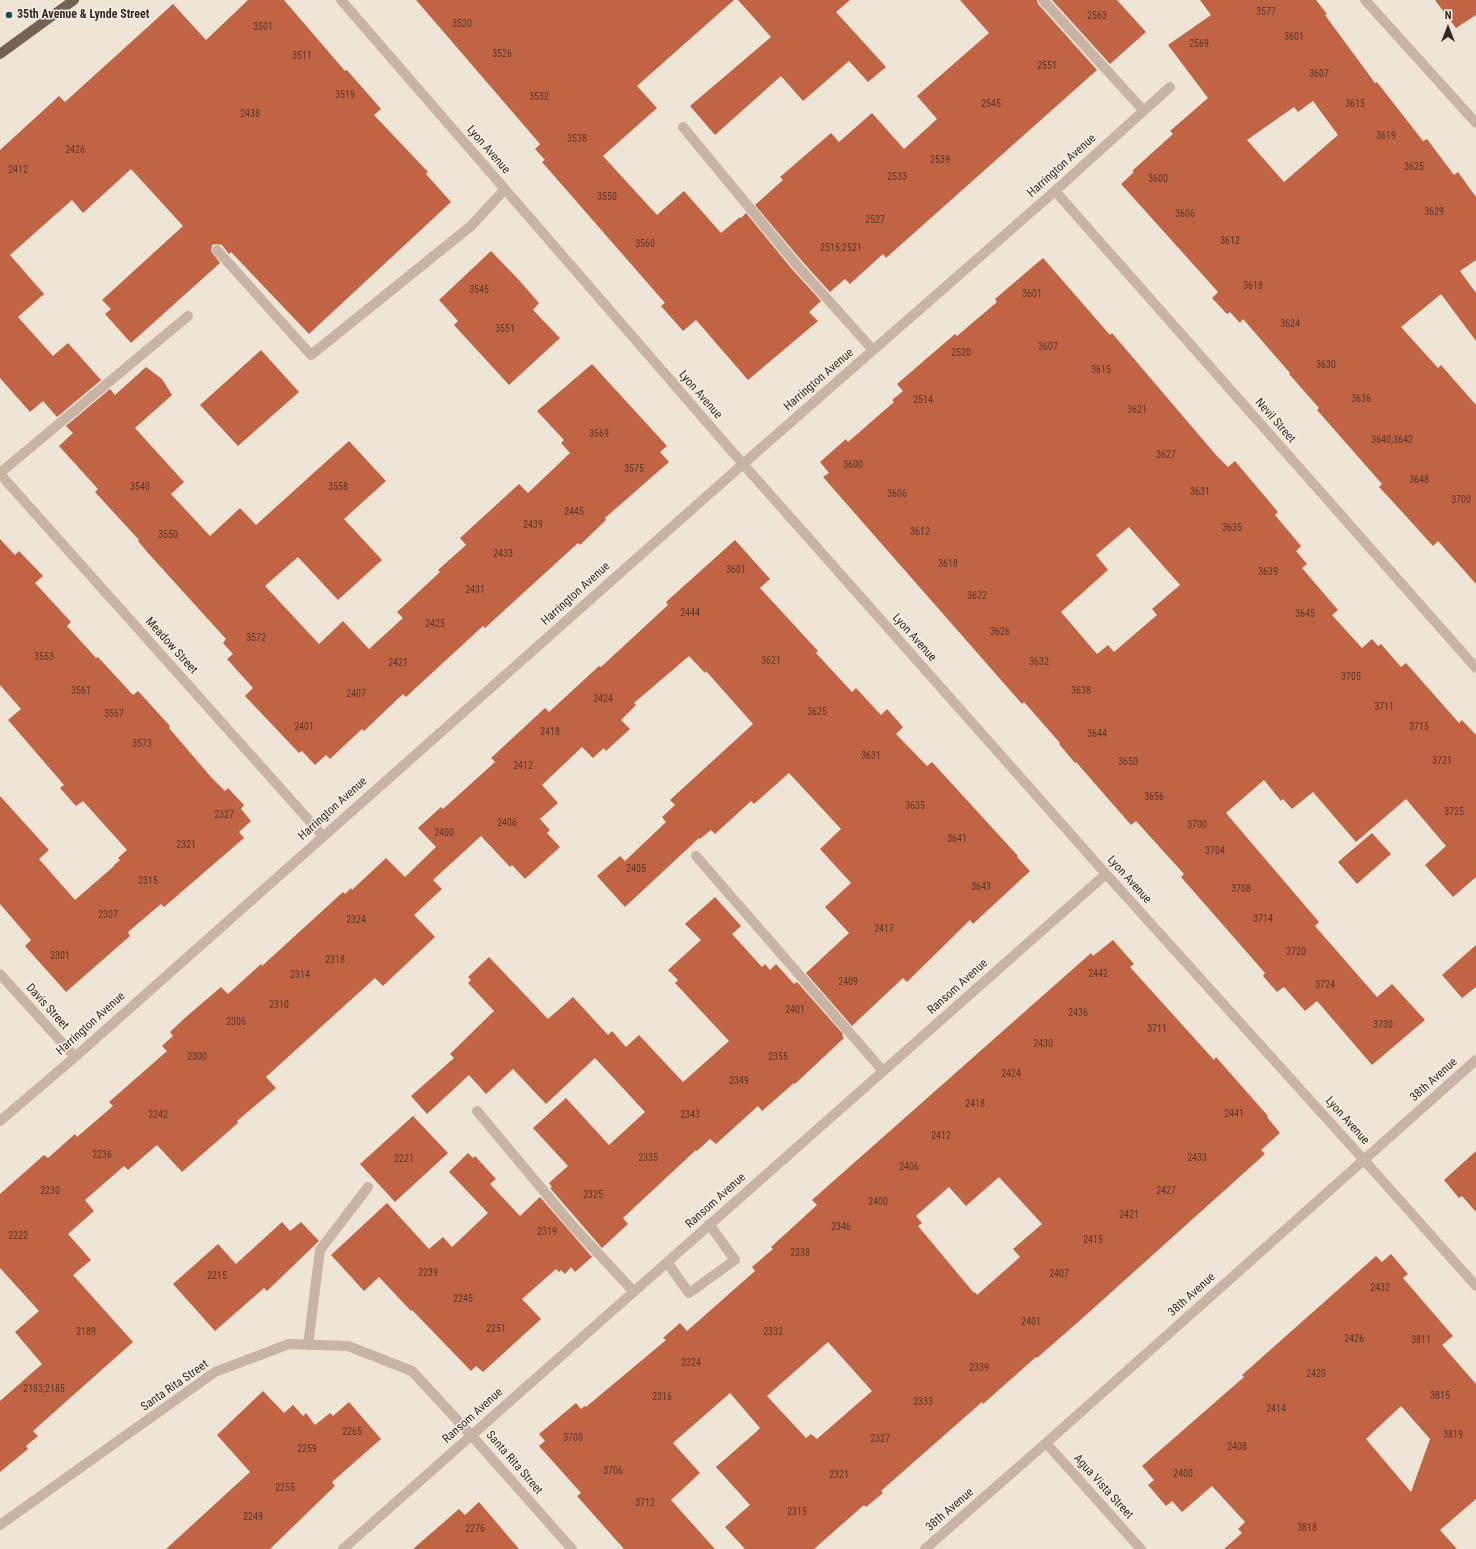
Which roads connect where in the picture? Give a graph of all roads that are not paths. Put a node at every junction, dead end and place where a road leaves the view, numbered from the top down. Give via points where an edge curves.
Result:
1 (74, 0) edge
2 (342, 0) edge
3 (1043, 0) edge
4 (1365, 0) edge
5 (0, 54) edge
6 (1170, 87) dead end
7 (1143, 110) junction
8 (1476, 123) edge
9 (683, 127) dead end
10 (504, 189) junction
11 (1055, 191) junction
12 (217, 250) dead end
13 (188, 316) dead end
14 (873, 350) junction
15 (743, 464) junction
16 (0, 473) edge
17 (1476, 668) edge
18 (323, 836) junction
19 (696, 856) dead end
20 (1106, 874) junction
21 (0, 974) edge
22 (74, 1057) junction
23 (1476, 1060) edge
24 (883, 1070) junction
25 (477, 1111) dead end
26 (0, 1121) edge
27 (1364, 1160) junction
28 (368, 1187) dead end
29 (709, 1224) junction
30 (667, 1262) junction
31 (1476, 1286) edge
32 (634, 1292) junction
33 (308, 1345) junction
34 (472, 1435) junction
35 (1046, 1443) junction
36 (0, 1525) edge
37 (343, 1549) edge
38 (572, 1549) edge
39 (925, 1549) edge
40 (1140, 1549) edge

1 - 5 main road
2 - 10 street, Lyon Avenue
3 - 7 street
4 - 8 street
6 - 7 street, Harrington Avenue
7 - 11 street, Harrington Avenue
9 - 14 street via 796,264
10 - 12 street via 472,226 311,355
10 - 15 street, Lyon Avenue
11 - 14 street, Harrington Avenue
11 - 17 street, Nevil Street
13 - 16 street
14 - 15 street, Harrington Avenue
15 - 18 street, Harrington Avenue
15 - 20 street, Lyon Avenue
16 - 18 street, Meadow Street
18 - 22 street, Harrington Avenue
19 - 24 street
20 - 24 street, Ransom Avenue
20 - 27 street, Lyon Avenue
21 - 22 street, Davis Street
22 - 26 street, Harrington Avenue
23 - 27 street, 38th Avenue
24 - 29 street, Ransom Avenue
25 - 32 street via 572,1225
27 - 31 street, Lyon Avenue
27 - 35 street, 38th Avenue
28 - 33 street via 320,1250
29 - 30 street, Ransom Avenue
29 - 30 street via 735,1260 689,1293
30 - 32 street, Ransom Avenue
32 - 34 street, Ransom Avenue
33 - 34 street, Santa Rita Street via 348,1346 412,1371
33 - 36 street, Santa Rita Street via 289,1344 215,1372
34 - 37 street, Ransom Avenue
34 - 38 street, Santa Rita Street
35 - 39 street, 38th Avenue
35 - 40 street, Agua Vista Street

